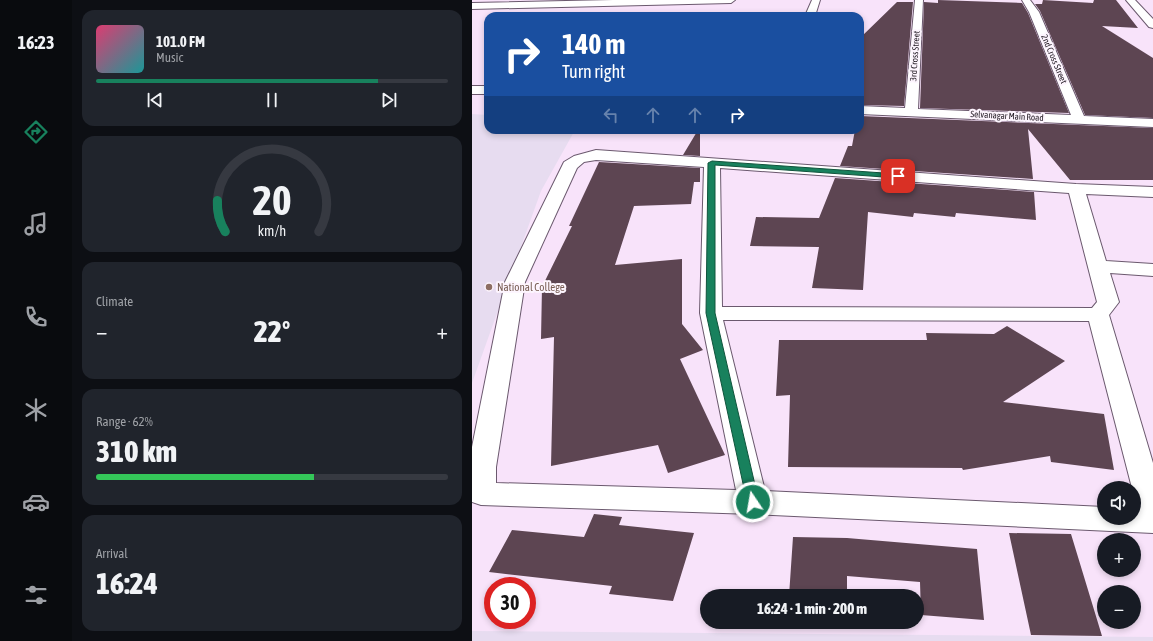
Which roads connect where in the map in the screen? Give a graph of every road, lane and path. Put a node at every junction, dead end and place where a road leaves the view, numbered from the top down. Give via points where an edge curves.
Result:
1 (705, 0) edge
2 (731, 0) edge
3 (816, 0) edge
4 (918, 0) edge
5 (1026, 0) edge
6 (1130, 0) edge
7 (472, 6) edge
8 (812, 12) edge
9 (1153, 25) edge
10 (472, 90) edge
11 (484, 90) edge
12 (864, 110) edge
13 (911, 112) junction
14 (1079, 119) junction
15 (1153, 123) edge
16 (712, 163) junction
17 (1076, 189) junction
18 (1153, 192) edge
19 (1098, 266) junction
20 (1153, 270) edge
21 (711, 313) junction
22 (1098, 315) junction
23 (753, 502) junction
24 (1153, 513) edge
25 (1153, 521) edge

1 - 2 street
1 - 7 street via 595,7
3 - 8 street
4 - 13 street, 3rd Cross Street
5 - 14 street, 2nd Cross Street via 1034,12
6 - 9 street
10 - 11 street
12 - 13 street, Selvanagar Main Road
13 - 14 street, Selvanagar Main Road
14 - 15 street, Selvanagar Main Road
16 - 17 street
16 - 21 street
16 - 23 street via 596,155 579,159 570,165 515,282 482,467 481,494
17 - 18 street
17 - 19 street
19 - 20 street
19 - 22 street via 1108,302
21 - 22 street
21 - 23 street
22 - 24 street
23 - 25 street

